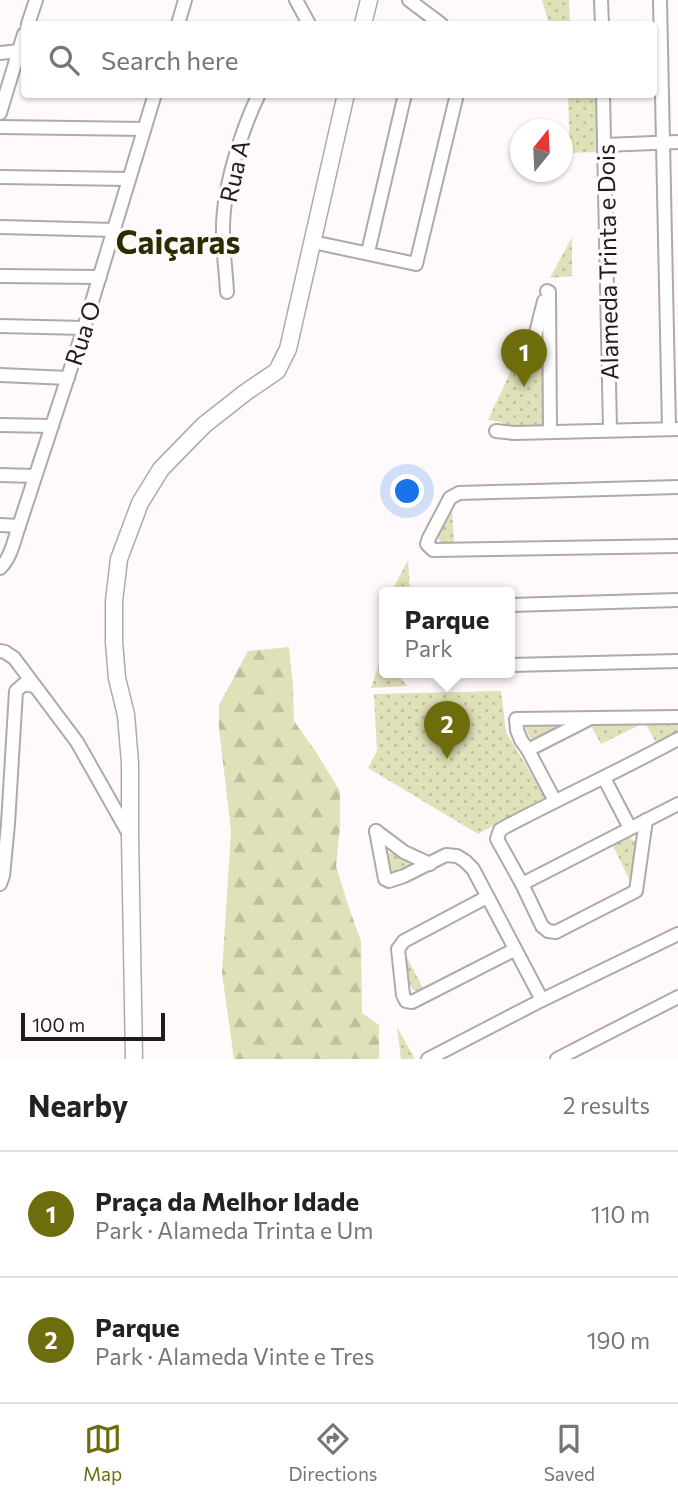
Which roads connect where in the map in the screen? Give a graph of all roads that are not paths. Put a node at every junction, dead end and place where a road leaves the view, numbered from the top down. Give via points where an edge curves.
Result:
1 (36, 0) edge
2 (185, 0) edge
3 (296, 0) edge
4 (369, 0) edge
5 (409, 0) edge
6 (601, 0) edge
7 (660, 0) edge
8 (423, 18) edge
9 (28, 21) edge
10 (179, 21) edge
11 (307, 21) edge
12 (364, 21) edge
13 (602, 21) edge
14 (21, 44) edge
15 (19, 51) junction
16 (0, 53) edge
17 (6, 80) edge
18 (154, 98) edge
19 (257, 98) edge
20 (344, 98) edge
21 (404, 98) edge
22 (456, 98) edge
23 (603, 98) edge
24 (0, 113) edge
25 (0, 127) edge
26 (144, 129) junction
27 (678, 142) edge
28 (663, 143) junction
29 (605, 145) junction
30 (0, 177) edge
31 (130, 179) junction
32 (0, 228) edge
33 (114, 230) junction
34 (313, 242) junction
35 (368, 252) junction
36 (0, 276) edge
37 (100, 277) junction
38 (227, 292) dead end
39 (0, 326) edge
40 (84, 328) junction
41 (549, 358) dead end
42 (0, 374) edge
43 (68, 378) junction
44 (0, 425) edge
45 (52, 426) junction
46 (673, 429) edge
47 (610, 430) junction
48 (496, 432) dead end
49 (550, 432) junction
50 (0, 475) edge
51 (35, 476) junction
52 (678, 487) edge
53 (0, 525) edge
54 (19, 526) junction
55 (678, 546) edge
56 (0, 568) edge
57 (678, 600) edge
58 (515, 606) edge
59 (0, 652) edge
60 (678, 661) edge
61 (515, 665) edge
62 (34, 686) junction
63 (678, 717) edge
64 (590, 719) junction
65 (678, 739) edge
66 (528, 750) junction
67 (604, 778) junction
68 (555, 801) junction
69 (678, 804) edge
70 (646, 820) junction
71 (4, 825) edge
72 (630, 828) junction
73 (130, 835) junction
74 (404, 852) junction
75 (430, 863) junction
76 (404, 876) junction
77 (0, 884) edge
78 (522, 884) junction
79 (487, 897) junction
80 (678, 934) edge
81 (514, 950) junction
82 (678, 997) edge
83 (542, 1000) junction
84 (134, 1059) edge
85 (428, 1059) edge
86 (557, 1059) edge

1 - 9 street
2 - 10 street
3 - 11 street
4 - 12 street
5 - 8 street
6 - 13 street
7 - 28 street
14 - 15 street
15 - 16 street
15 - 17 street
17 - 24 street
18 - 26 street, Rua O
19 - 38 street, Rua A via 227,193 222,229
20 - 34 street
21 - 35 street
22 - 35 street via 416,264
23 - 29 street, Alameda Trinta e Dois
25 - 26 street
26 - 31 street, Rua O
27 - 28 street
28 - 29 street
28 - 46 street
29 - 47 street, Alameda Trinta e Dois
30 - 31 street
31 - 33 street, Rua O
32 - 33 street
33 - 37 street, Rua O
34 - 35 street
34 - 73 street via 288,349 277,371 204,425 161,469 140,503 119,559 114,642 130,763
36 - 37 street
37 - 40 street, Rua O
39 - 40 street
40 - 43 street, Rua O
41 - 49 street
42 - 43 street
43 - 45 street, Rua O
44 - 45 street
45 - 51 street, Rua O
46 - 47 street
47 - 49 street
48 - 49 street
50 - 51 street
51 - 54 street, Rua O
52 - 55 street via 459,493 450,498 427,544 433,550
53 - 54 street
54 - 56 street, Rua O
57 - 58 street
59 - 62 street via 14,659
60 - 61 street
62 - 71 street via 24,684 16,691
62 - 73 street via 77,741
63 - 64 street
64 - 66 street
64 - 66 street via 516,719
65 - 67 street
66 - 68 street
67 - 68 street
67 - 72 street
68 - 78 street via 500,830 497,838
69 - 70 street
70 - 72 street
70 - 78 street via 636,891 556,932 542,926
71 - 77 street
72 - 78 street
73 - 84 street
74 - 75 street
74 - 76 street via 413,862
74 - 76 street via 376,831 385,879
75 - 76 street
75 - 79 street via 446,855 457,856 472,869
79 - 81 street
79 - 81 street via 404,941 398,949 402,995 412,1002
80 - 83 street
81 - 83 street
82 - 86 street
83 - 85 street

